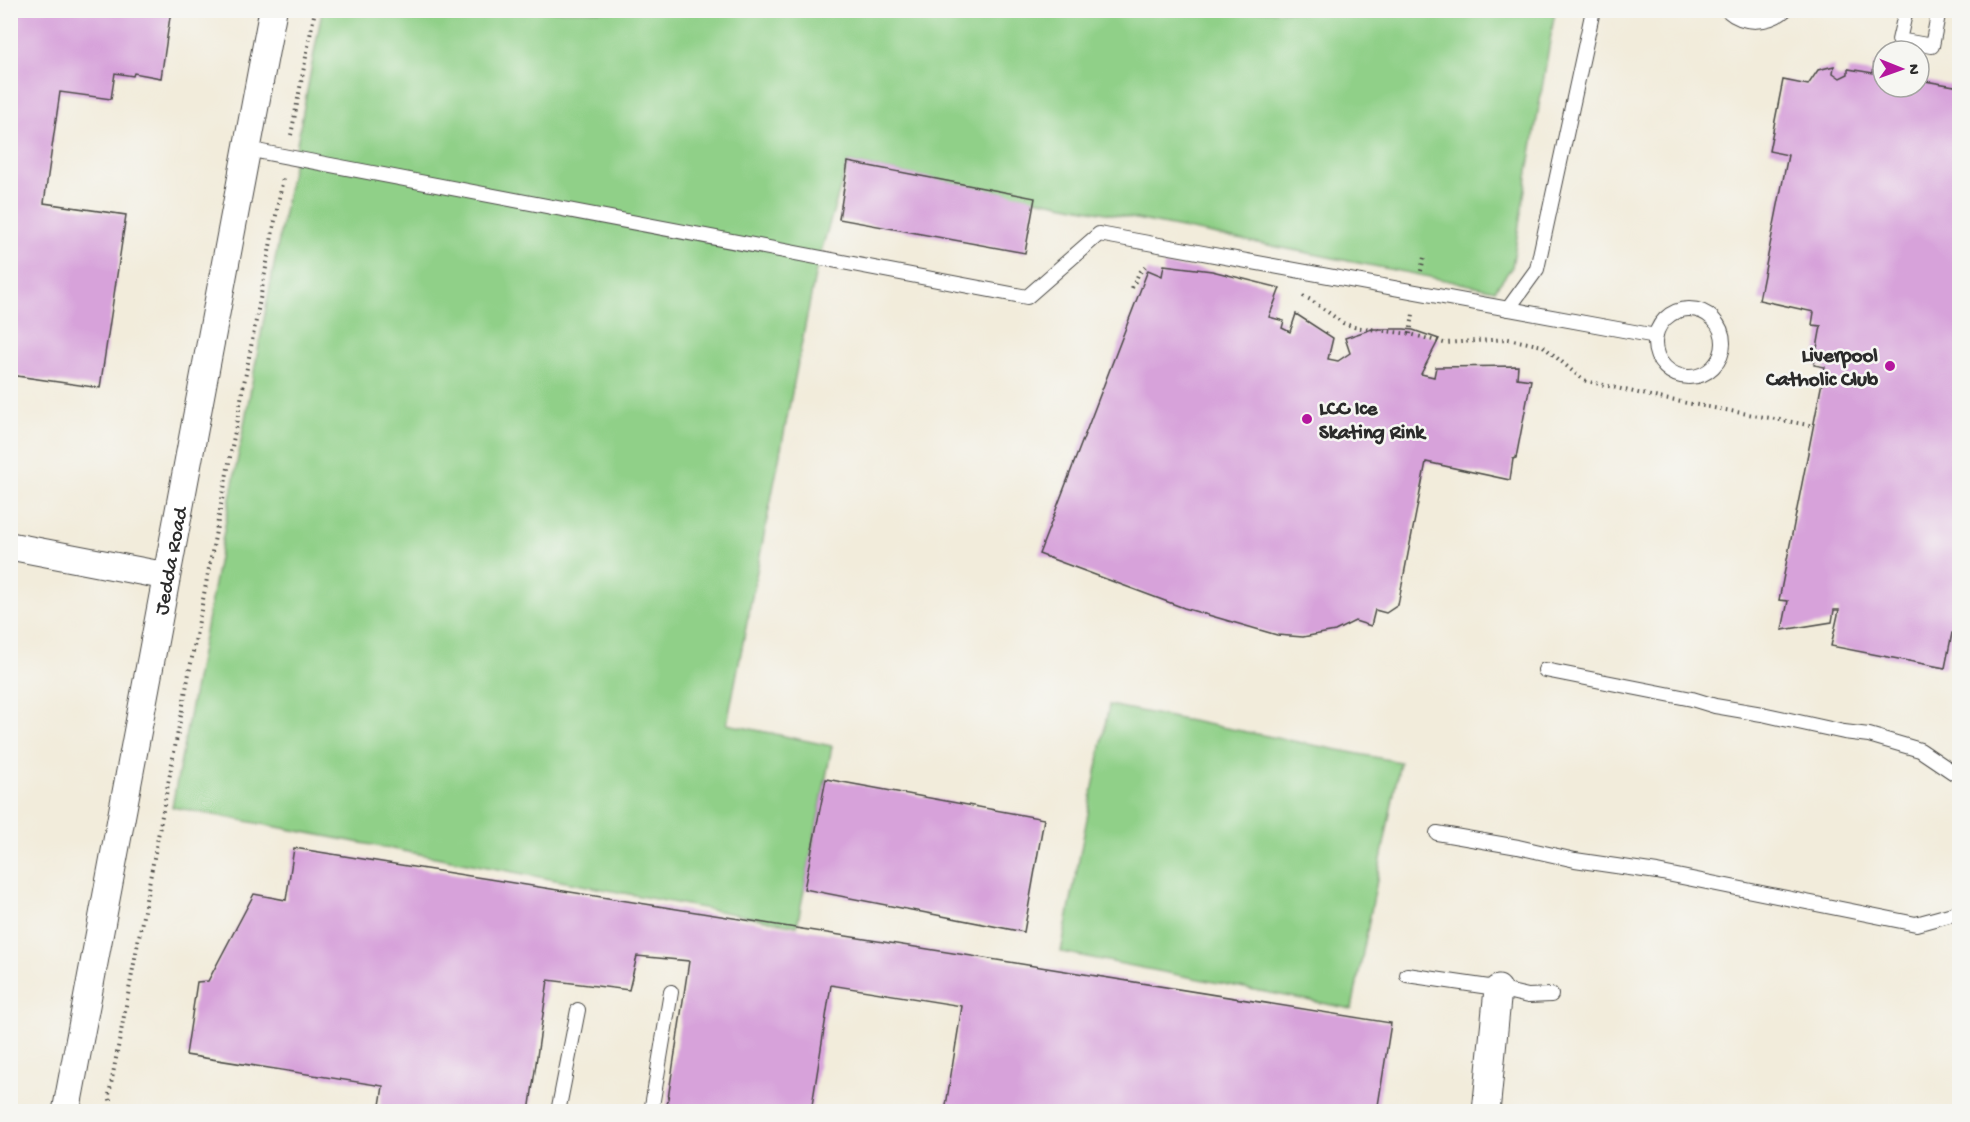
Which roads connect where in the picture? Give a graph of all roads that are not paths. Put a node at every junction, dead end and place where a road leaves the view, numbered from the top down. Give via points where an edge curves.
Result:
1 (273, 10) edge
2 (1593, 10) edge
3 (1727, 10) edge
4 (1785, 10) edge
5 (1906, 10) edge
6 (1939, 10) edge
7 (246, 149) junction
8 (1508, 309) junction
9 (1656, 336) junction
10 (10, 546) edge
11 (166, 576) junction
12 (1545, 670) dead end
13 (1959, 777) edge
14 (1437, 833) dead end
15 (1959, 912) edge
16 (1407, 975) dead end
17 (1498, 989) junction
18 (672, 992) dead end
19 (1551, 995) dead end
20 (578, 1010) dead end
21 (66, 1112) edge
22 (558, 1112) edge
23 (651, 1112) edge
24 (1486, 1112) edge

1 - 7 street, Jedda Road
2 - 8 lane via 1537,269
3 - 4 lane via 1733,16 1756,22
5 - 6 lane via 1899,40 1932,46
7 - 8 lane via 1027,297 1099,234
7 - 11 street, Jedda Road
8 - 9 lane
9 - 9 lane via 1670,314 1691,309 1711,317 1718,326 1722,349 1712,369 1702,375 1678,376 1661,363 1656,353
10 - 11 street
11 - 21 street, Jedda Road
12 - 13 lane via 1869,735 1920,750
14 - 15 lane via 1916,924
16 - 17 lane
17 - 19 lane via 1528,996
17 - 24 street
18 - 23 lane
20 - 22 lane

